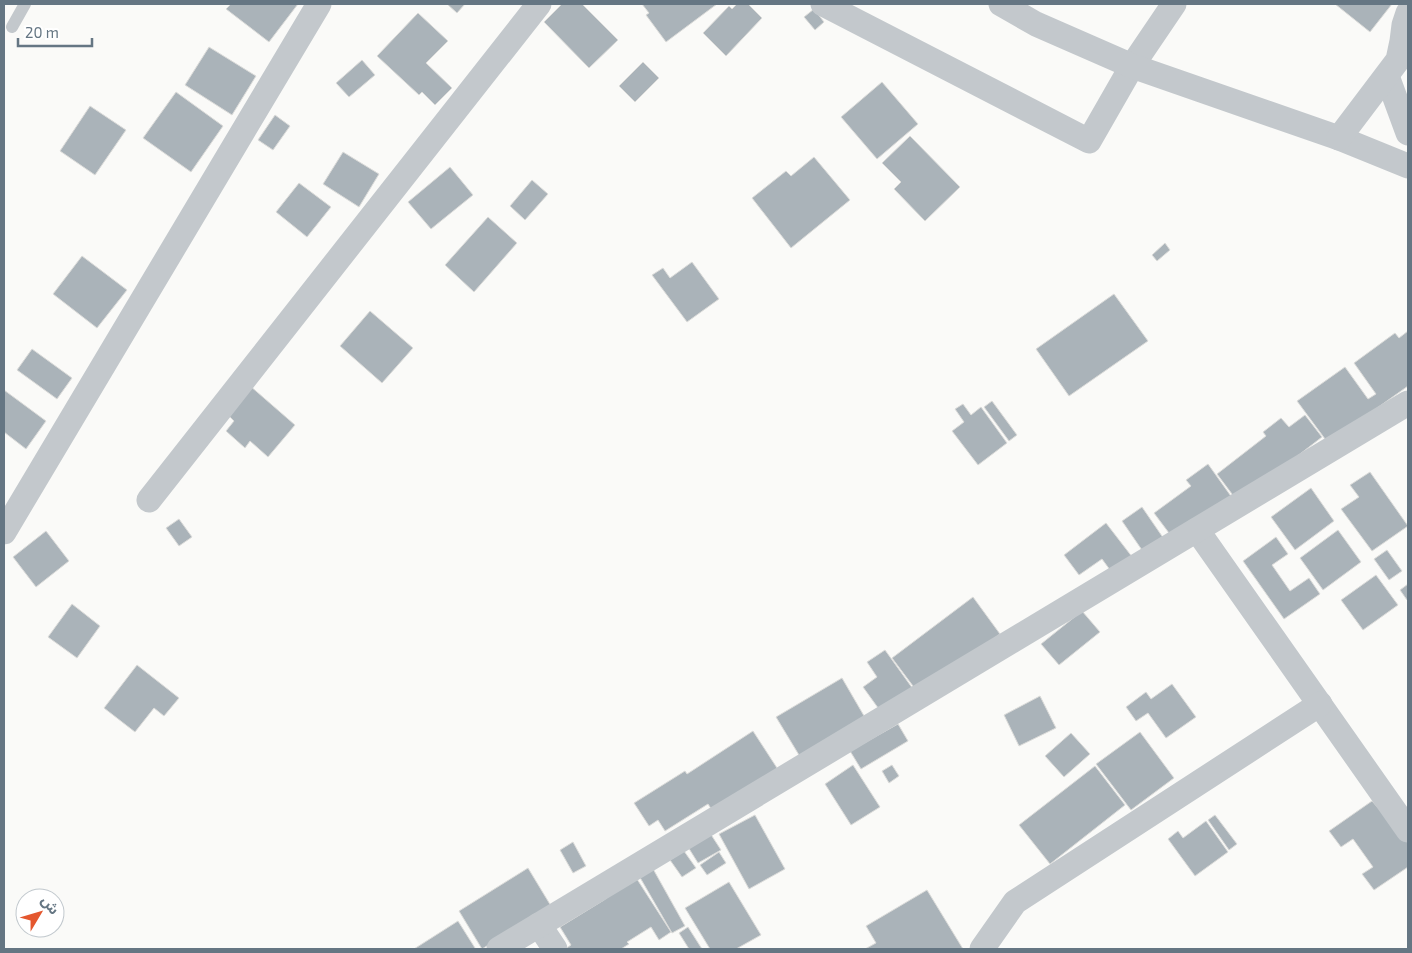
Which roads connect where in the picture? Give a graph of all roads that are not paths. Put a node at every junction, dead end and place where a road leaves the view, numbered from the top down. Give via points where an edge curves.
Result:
1 (26, 4) edge
2 (319, 4) edge
3 (539, 4) edge
4 (823, 4) edge
5 (1001, 4) edge
6 (1174, 4) edge
7 (1408, 13) edge
8 (12, 27) dead end
9 (1132, 66) junction
10 (1387, 76) junction
11 (1408, 133) edge
12 (1339, 138) junction
13 (1408, 166) edge
14 (1408, 403) edge
15 (149, 500) dead end
16 (1197, 530) junction
17 (4, 532) edge
18 (1320, 704) junction
19 (1408, 830) edge
20 (539, 925) junction
21 (499, 949) edge
22 (554, 949) edge
23 (982, 949) edge

1 - 8 lane
2 - 17 street
3 - 15 street
4 - 9 street via 1089,141
5 - 9 street via 1036,24
6 - 9 street
7 - 10 street via 1398,60
9 - 12 street
10 - 11 street
10 - 12 street
12 - 13 street
14 - 16 street
16 - 18 street
16 - 20 street
18 - 19 street
18 - 23 street via 1015,902
20 - 21 street
20 - 22 street

